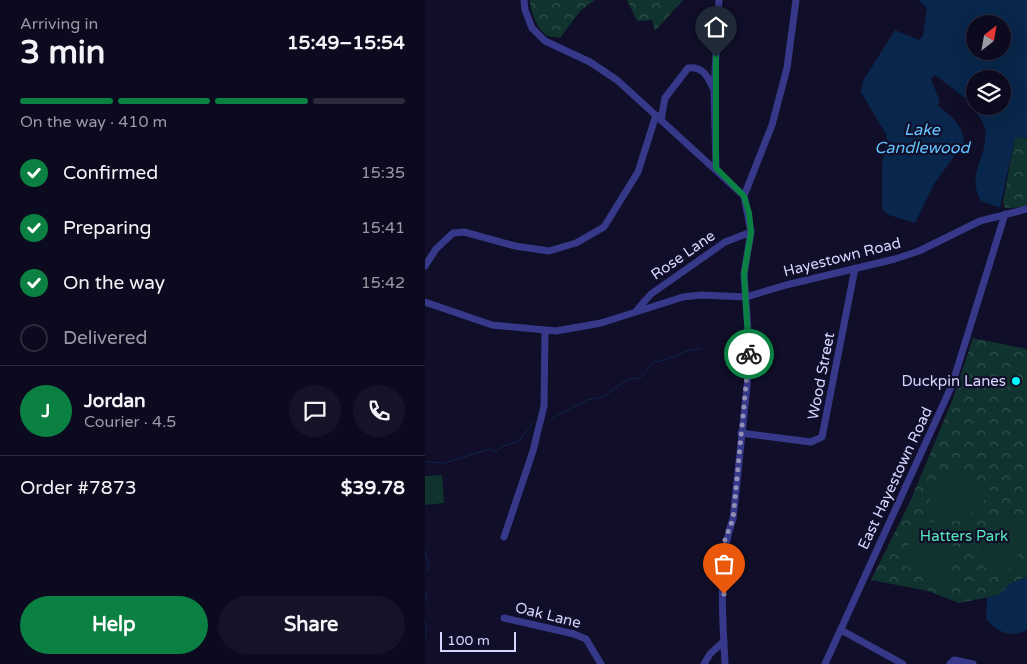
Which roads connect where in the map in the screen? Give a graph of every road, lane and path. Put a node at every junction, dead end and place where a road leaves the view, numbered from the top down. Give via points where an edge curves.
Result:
1 (524, 0) edge
2 (719, 0) edge
3 (796, 0) edge
4 (714, 90) junction
5 (659, 118) junction
6 (716, 168) junction
7 (744, 196) junction
8 (1027, 209) edge
9 (1005, 214) junction
10 (751, 232) junction
11 (425, 266) edge
12 (855, 268) junction
13 (746, 297) junction
14 (425, 302) edge
15 (637, 310) junction
16 (545, 332) junction
17 (741, 433) junction
18 (504, 537) dead end
19 (504, 618) dead end
20 (841, 630) junction
21 (724, 642) junction
22 (601, 664) edge
23 (704, 664) edge
24 (725, 664) edge
25 (825, 664) edge
26 (903, 664) edge
27 (950, 664) edge
28 (973, 664) edge

1 - 5 street via 532,28 545,41 617,80
2 - 4 street
3 - 7 street via 787,68 772,125
4 - 5 street via 704,72 688,68 665,98
4 - 6 street
5 - 6 street
5 - 11 street via 638,172 604,227 576,243 549,251 515,246 464,232 453,233 436,249
6 - 7 street
7 - 10 street
8 - 9 street, Hayestown Road
9 - 12 street, Hayestown Road via 980,221 919,251
9 - 20 street, East Hayestown Road via 952,385
10 - 13 street via 744,274
10 - 15 street, Rose Lane via 725,242 651,294
12 - 13 street, Hayestown Road
12 - 17 street, Wood Street via 822,437 811,442
13 - 15 street, Rose Lane via 701,295
13 - 17 street via 749,358
14 - 16 street, Rose Lane via 492,325
15 - 16 street, Rose Lane via 601,322
16 - 18 street via 544,406 533,451
17 - 21 street via 733,519 725,540
19 - 22 street, Oak Lane via 586,639
20 - 25 street, East Hayestown Road
20 - 26 street
21 - 23 street
21 - 24 street
27 - 28 street via 955,660

